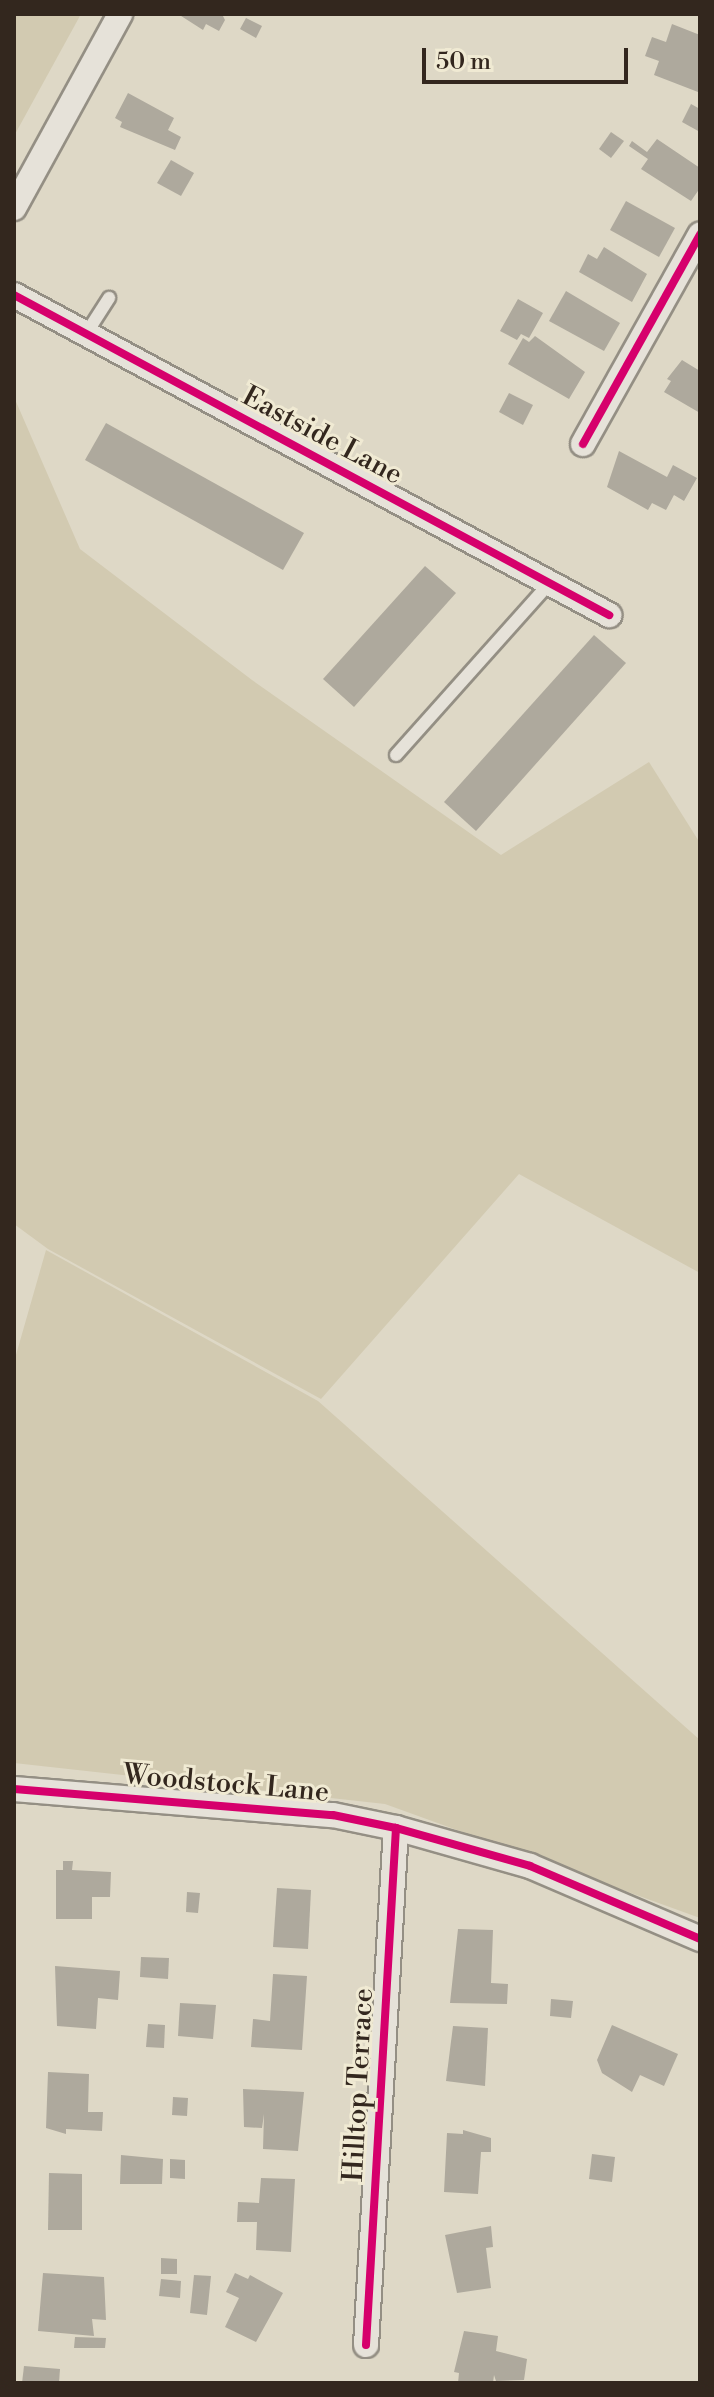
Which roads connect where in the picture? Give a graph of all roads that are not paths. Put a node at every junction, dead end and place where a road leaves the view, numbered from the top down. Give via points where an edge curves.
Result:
1 (120, 14) edge
2 (14, 208) edge
3 (700, 235) edge
4 (14, 295) edge
5 (109, 298) dead end
6 (86, 334) junction
7 (583, 444) dead end
8 (550, 583) junction
9 (609, 615) dead end
10 (396, 755) dead end
11 (14, 1789) edge
12 (396, 1828) junction
13 (700, 1939) edge
14 (366, 2345) dead end

1 - 2 street
3 - 7 street
4 - 6 street, Eastside Lane
5 - 6 lane
6 - 8 street, Eastside Lane
8 - 9 street, Eastside Lane
8 - 10 lane
11 - 12 street, Woodstock Lane via 333,1815
12 - 13 street, Woodstock Lane via 530,1866
12 - 14 street, Hilltop Terrace

